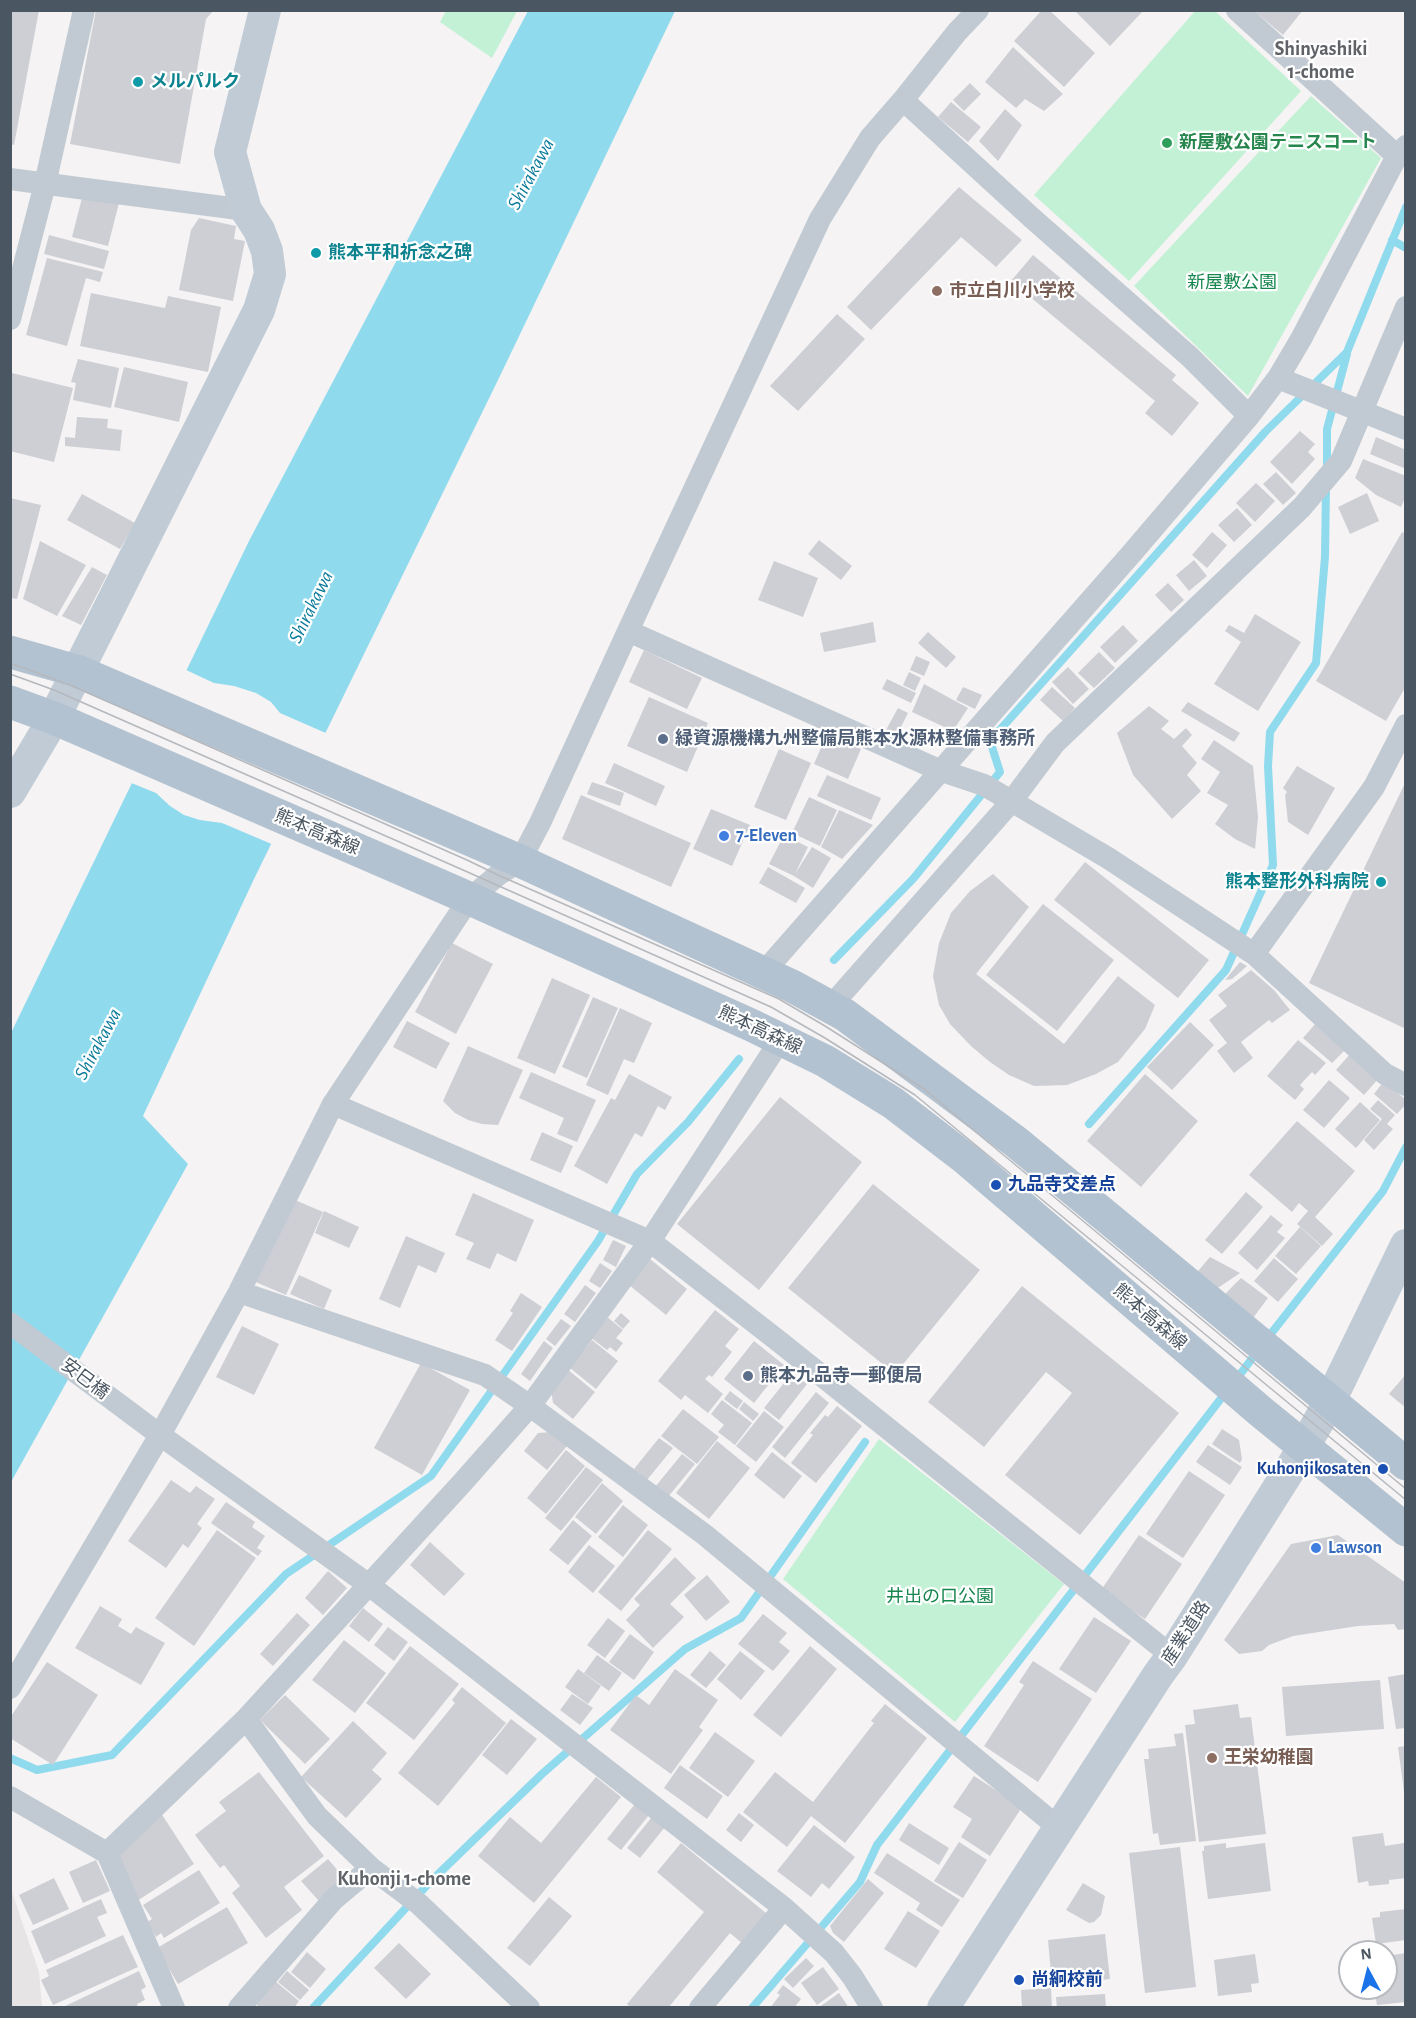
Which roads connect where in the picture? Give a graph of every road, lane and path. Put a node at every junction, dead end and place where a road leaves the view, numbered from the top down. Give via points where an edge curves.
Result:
1 (84, 10) edge
2 (265, 10) edge
3 (978, 10) edge
4 (1237, 10) edge
5 (903, 100) junction
6 (1401, 151) edge
7 (10, 179) edge
8 (45, 184) junction
9 (246, 210) junction
10 (1406, 307) edge
11 (10, 319) edge
12 (1288, 382) junction
13 (1357, 409) junction
14 (1249, 416) junction
15 (1406, 429) edge
16 (628, 631) junction
17 (10, 652) edge
18 (77, 671) junction
19 (10, 702) edge
20 (54, 718) junction
21 (1406, 725) edge
22 (939, 770) junction
23 (10, 792) edge
24 (999, 794) junction
25 (520, 861) junction
26 (463, 896) junction
27 (1253, 953) junction
28 (800, 991) junction
29 (769, 1034) junction
30 (1406, 1085) edge
31 (333, 1104) junction
32 (650, 1241) junction
33 (1406, 1245) edge
34 (239, 1292) junction
35 (10, 1323) edge
36 (1330, 1401) junction
37 (530, 1406) junction
38 (160, 1434) junction
39 (1304, 1447) junction
40 (1406, 1464) edge
41 (1406, 1530) edge
42 (369, 1585) junction
43 (1172, 1656) junction
44 (10, 1688) edge
45 (246, 1719) junction
46 (10, 1797) edge
47 (1059, 1828) junction
48 (107, 1853) junction
49 (371, 1868) junction
50 (784, 1908) junction
51 (174, 2007) edge
52 (239, 2007) edge
53 (529, 2007) edge
54 (700, 2007) edge
55 (872, 2007) edge
56 (943, 2007) edge

1 - 8 street
2 - 9 street via 230,152
3 - 5 street
4 - 6 street
5 - 14 street via 1190,357
5 - 16 street via 870,138 820,219
6 - 12 street via 1301,339
7 - 8 street
8 - 9 street
8 - 11 street
9 - 18 street via 259,230 269,262 270,274 259,310
10 - 13 street
12 - 13 street
12 - 14 street
13 - 15 street
13 - 24 street via 1341,461 1302,507
14 - 22 street
16 - 22 street
16 - 25 street
17 - 18 main road
18 - 20 street
18 - 25 main road
19 - 20 main road, 熊本高森線
20 - 23 street
20 - 26 main road, 熊本高森線
21 - 27 street via 1374,787
22 - 24 street
22 - 28 street
24 - 27 street via 1108,858
24 - 28 street
25 - 26 street
25 - 28 main road
26 - 29 main road, 熊本高森線
26 - 31 street
27 - 30 street via 1385,1074
28 - 36 main road via 845,1015 1016,1142
29 - 32 street
29 - 39 main road, 熊本高森線 via 825,1061 893,1103 966,1159
31 - 32 street
31 - 34 street
32 - 37 street
32 - 43 street
33 - 36 street, 産業道路
34 - 37 street via 485,1375
34 - 38 street
35 - 38 street, 安巳橋
36 - 39 street, 産業道路
36 - 40 main road
37 - 42 street
37 - 47 street via 705,1535
38 - 42 street, 安巳橋
38 - 44 street
39 - 41 main road, 熊本高森線
39 - 43 street, 産業道路
42 - 45 street
42 - 50 street, 安巳橋
43 - 47 street, 産業道路
45 - 48 street
45 - 49 street via 318,1816
46 - 48 street
47 - 56 street, 産業道路
48 - 51 street
49 - 52 street via 334,1899
49 - 53 street via 419,1904
50 - 54 street
50 - 55 street, 安巳橋 via 834,1953

